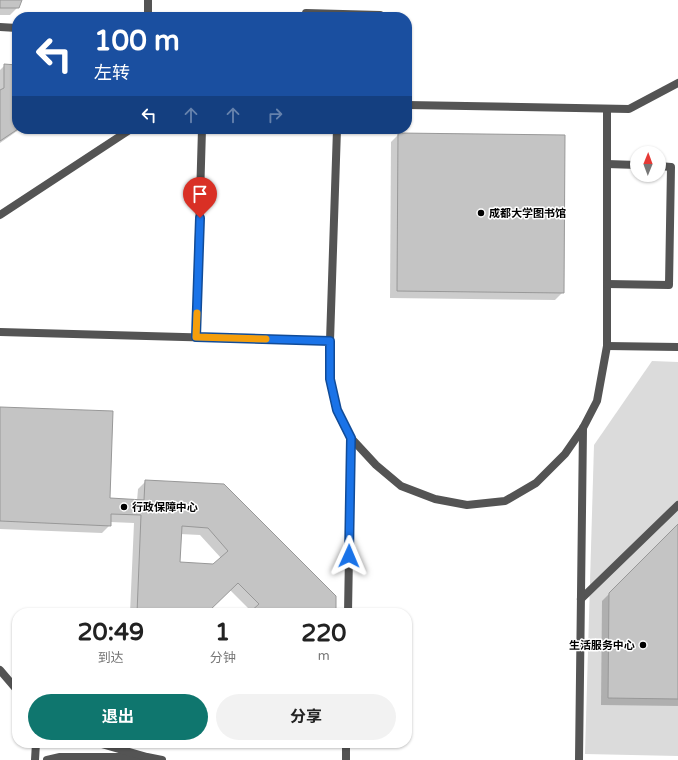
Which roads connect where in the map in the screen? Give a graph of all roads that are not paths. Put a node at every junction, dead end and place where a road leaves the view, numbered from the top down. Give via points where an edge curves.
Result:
1 (148, 0) edge
2 (148, 12) edge
3 (0, 27) edge
4 (12, 28) edge
5 (678, 83) edge
6 (412, 105) edge
7 (607, 110) junction
8 (123, 134) edge
9 (202, 134) edge
10 (337, 134) edge
11 (607, 164) junction
12 (630, 165) edge
13 (666, 166) edge
14 (0, 215) edge
15 (607, 284) junction
16 (0, 332) edge
17 (196, 337) junction
18 (330, 341) junction
19 (607, 346) junction
20 (678, 348) edge
21 (583, 428) junction
22 (351, 438) junction
23 (678, 505) edge
24 (581, 599) junction
25 (348, 608) edge
26 (0, 670) edge
27 (12, 684) edge
28 (36, 748) edge
29 (114, 748) edge
30 (346, 748) edge
31 (147, 758) junction
32 (35, 760) edge
33 (46, 760) edge
34 (162, 760) edge
35 (346, 760) edge
36 (579, 760) edge

1 - 2 street
3 - 4 street
5 - 7 street via 629,109
6 - 7 street
7 - 11 street
8 - 14 street
9 - 17 street
10 - 18 street
11 - 12 street
11 - 15 street
13 - 15 street via 671,166 669,285
15 - 19 street
16 - 17 street
17 - 18 street
18 - 22 street via 330,379 337,410
19 - 20 street
19 - 21 street via 597,401
21 - 22 street via 565,454 536,483 505,500 467,505 435,499 401,486 376,465
21 - 24 street
22 - 25 street
23 - 24 street
24 - 36 street
26 - 27 street
28 - 32 street
29 - 31 street
30 - 35 street
31 - 33 street via 60,757
31 - 34 street

